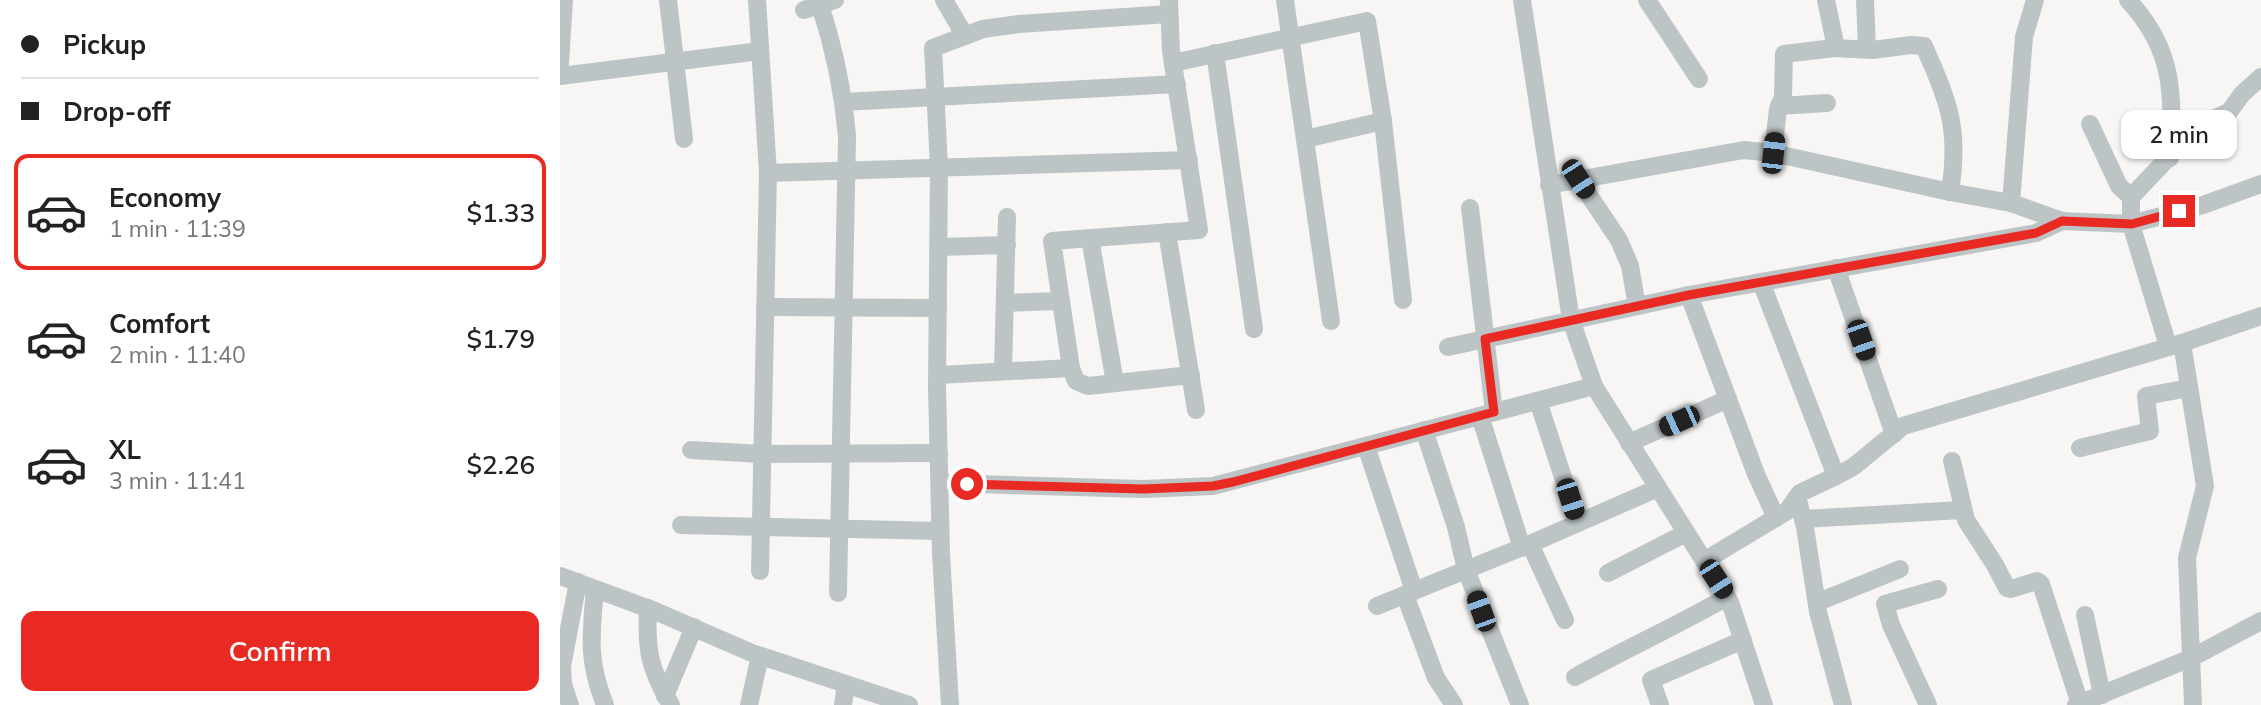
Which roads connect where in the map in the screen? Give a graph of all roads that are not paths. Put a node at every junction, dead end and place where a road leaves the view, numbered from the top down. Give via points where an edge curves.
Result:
1 (564, 0) edge
2 (668, 0) edge
3 (757, 0) edge
4 (944, 0) edge
5 (1285, 0) edge
6 (1522, 0) edge
7 (1647, 0) edge
8 (1826, 0) edge
9 (1865, 0) edge
10 (2035, 0) edge
11 (2128, 0) edge
12 (820, 5) edge
13 (1169, 7) edge
14 (965, 36) junction
15 (1290, 36) junction
16 (1836, 48) junction
17 (1867, 49) junction
18 (761, 51) junction
19 (1215, 53) junction
20 (674, 62) junction
21 (1173, 63) junction
22 (560, 64) edge
23 (560, 76) edge
24 (2261, 78) edge
25 (1699, 79) dead end
26 (1177, 84) junction
27 (936, 97) junction
28 (844, 102) junction
29 (1827, 103) dead end
30 (1779, 106) junction
31 (1383, 121) junction
32 (2090, 124) dead end
33 (684, 139) dead end
34 (1305, 139) junction
35 (1773, 153) junction
36 (2170, 159) junction
37 (1189, 160) junction
38 (939, 166) junction
39 (847, 170) junction
40 (768, 173) junction
41 (1578, 179) junction
42 (2261, 184) edge
43 (1549, 185) junction
44 (1950, 192) junction
45 (2131, 197) junction
46 (2011, 203) junction
47 (1470, 208) dead end
48 (1007, 217) dead end
49 (2062, 221) junction
50 (2132, 224) junction
51 (1167, 232) junction
52 (1090, 238) junction
53 (1007, 245) junction
54 (939, 247) junction
55 (1836, 268) junction
56 (1761, 282) junction
57 (1689, 295) junction
58 (1403, 300) dead end
59 (1060, 301) junction
60 (1005, 303) junction
61 (1637, 306) junction
62 (765, 307) junction
63 (844, 308) junction
64 (938, 308) junction
65 (2261, 316) edge
66 (1571, 320) junction
67 (1331, 321) dead end
68 (1254, 329) dead end
69 (1485, 339) junction
70 (2175, 345) junction
71 (1448, 347) dead end
72 (1071, 368) junction
73 (1003, 371) junction
74 (937, 375) junction
75 (1191, 375) junction
76 (1115, 383) junction
77 (1594, 386) junction
78 (2189, 388) junction
79 (1728, 399) junction
80 (1538, 401) junction
81 (1195, 410) dead end
82 (1487, 414) junction
83 (1424, 430) junction
84 (1894, 434) junction
85 (1629, 443) junction
86 (1366, 446) junction
87 (2080, 448) dead end
88 (691, 450) dead end
89 (939, 453) junction
90 (762, 454) junction
91 (842, 454) junction
92 (1952, 461) dead end
93 (1836, 476) junction
94 (942, 483) dead end
95 (1658, 488) junction
96 (1797, 497) junction
97 (1962, 510) junction
98 (1776, 518) junction
99 (1803, 519) junction
100 (1578, 523) junction
101 (681, 525) dead end
102 (761, 527) junction
103 (840, 530) junction
104 (940, 531) junction
105 (1686, 533) junction
106 (1526, 546) junction
107 (1704, 561) junction
108 (1900, 569) dead end
109 (1466, 570) junction
110 (760, 571) dead end
111 (1608, 573) dead end
112 (560, 576) edge
113 (578, 582) junction
114 (595, 589) junction
115 (1938, 589) dead end
116 (838, 593) dead end
117 (1409, 593) junction
118 (1727, 597) junction
119 (1818, 602) junction
120 (1377, 606) dead end
121 (648, 608) junction
122 (567, 612) edge
123 (2085, 615) dead end
124 (1564, 620) dead end
125 (2261, 621) edge
126 (694, 627) junction
127 (1743, 640) junction
128 (563, 649) edge
129 (760, 656) junction
130 (2191, 658) junction
131 (1575, 677) dead end
132 (846, 684) junction
133 (2102, 695) junction
134 (668, 700) edge
135 (2078, 704) edge
136 (570, 705) edge
137 (605, 705) edge
138 (749, 705) edge
139 (843, 705) edge
140 (909, 705) edge
141 (950, 705) edge
142 (1454, 705) edge
143 (1520, 705) edge
144 (1660, 705) edge
145 (1763, 705) edge
146 (1843, 705) edge
147 (1928, 705) edge
148 (2193, 705) edge

1 - 22 street
2 - 20 street
3 - 18 street
4 - 14 street
5 - 15 street
6 - 43 street
7 - 25 street
8 - 16 street
9 - 17 street
10 - 46 street via 2024,37
11 - 36 street via 2162,50 2170,79
12 - 28 street via 835,50
13 - 14 street via 983,29
13 - 21 street
14 - 27 street via 933,48
15 - 19 street
15 - 31 street via 1367,21
15 - 34 street
16 - 17 street
16 - 30 street via 1784,54
17 - 44 street via 1924,46 1952,124
18 - 20 street
18 - 40 street
19 - 21 street
19 - 68 street
20 - 23 street
20 - 33 street
21 - 26 street
24 - 36 street via 2230,112 2202,124
26 - 27 street
26 - 37 street
27 - 28 street
27 - 38 street
28 - 39 street
29 - 30 street
30 - 35 street
31 - 34 street
31 - 58 street
32 - 45 street via 2119,186
34 - 67 street
35 - 41 street via 1744,149
35 - 44 street
36 - 45 street
37 - 38 street
37 - 51 street via 1199,230
38 - 39 street
38 - 54 street
39 - 40 street
39 - 63 street
40 - 62 street
41 - 43 street
41 - 61 street via 1619,240 1630,266
42 - 50 street
43 - 66 street
44 - 46 street
45 - 50 street
46 - 49 street
47 - 69 street
48 - 53 street
49 - 50 street
49 - 55 street via 2036,233
50 - 70 street
51 - 52 street
51 - 75 street
52 - 59 street via 1052,241
52 - 76 street
53 - 54 street
53 - 60 street
54 - 64 street
55 - 56 street
55 - 84 street
56 - 57 street
56 - 93 street
57 - 61 street
57 - 79 street
59 - 60 street
59 - 72 street
60 - 73 street
61 - 66 street
62 - 63 street
62 - 90 street
63 - 64 street
63 - 91 street
64 - 74 street
65 - 70 street
66 - 69 street
66 - 77 street
69 - 71 street
69 - 82 street
70 - 78 street
70 - 84 street via 1903,426
72 - 73 street
72 - 76 street via 1076,381 1088,386
73 - 74 street
74 - 89 street
75 - 76 street
75 - 81 street
77 - 80 street
77 - 85 street
78 - 87 street via 2146,396 2150,431
78 - 130 street via 2205,486 2187,558
79 - 85 street
79 - 98 street
80 - 82 street
80 - 100 street
82 - 83 street
82 - 106 street
83 - 86 street
83 - 109 street
84 - 93 street
85 - 95 street
86 - 94 street via 1213,486 1143,489
86 - 117 street
88 - 90 street
89 - 91 street
89 - 104 street
90 - 91 street
90 - 102 street
91 - 103 street
92 - 97 street
93 - 96 street
95 - 100 street
95 - 105 street
96 - 98 street
96 - 99 street
97 - 99 street
97 - 135 street via 2007,588 2036,581 2041,584
98 - 107 street
99 - 119 street
100 - 106 street
101 - 102 street
102 - 103 street
102 - 110 street
103 - 104 street
103 - 116 street
104 - 141 street
105 - 107 street
105 - 111 street
106 - 109 street
106 - 124 street
107 - 118 street
108 - 119 street
109 - 117 street
109 - 143 street
112 - 113 street
113 - 114 street
113 - 122 street
114 - 121 street
114 - 137 street via 590,649
115 - 147 street via 1885,604
117 - 120 street
117 - 142 street via 1436,678
118 - 127 street
118 - 131 street
119 - 146 street
121 - 126 street
121 - 134 street via 646,645
122 - 128 street
123 - 133 street
125 - 130 street
126 - 129 street
126 - 134 street
127 - 144 street via 1651,680
127 - 145 street
128 - 136 street
129 - 132 street
129 - 138 street
130 - 133 street
130 - 148 street
132 - 139 street
132 - 140 street
133 - 135 street

